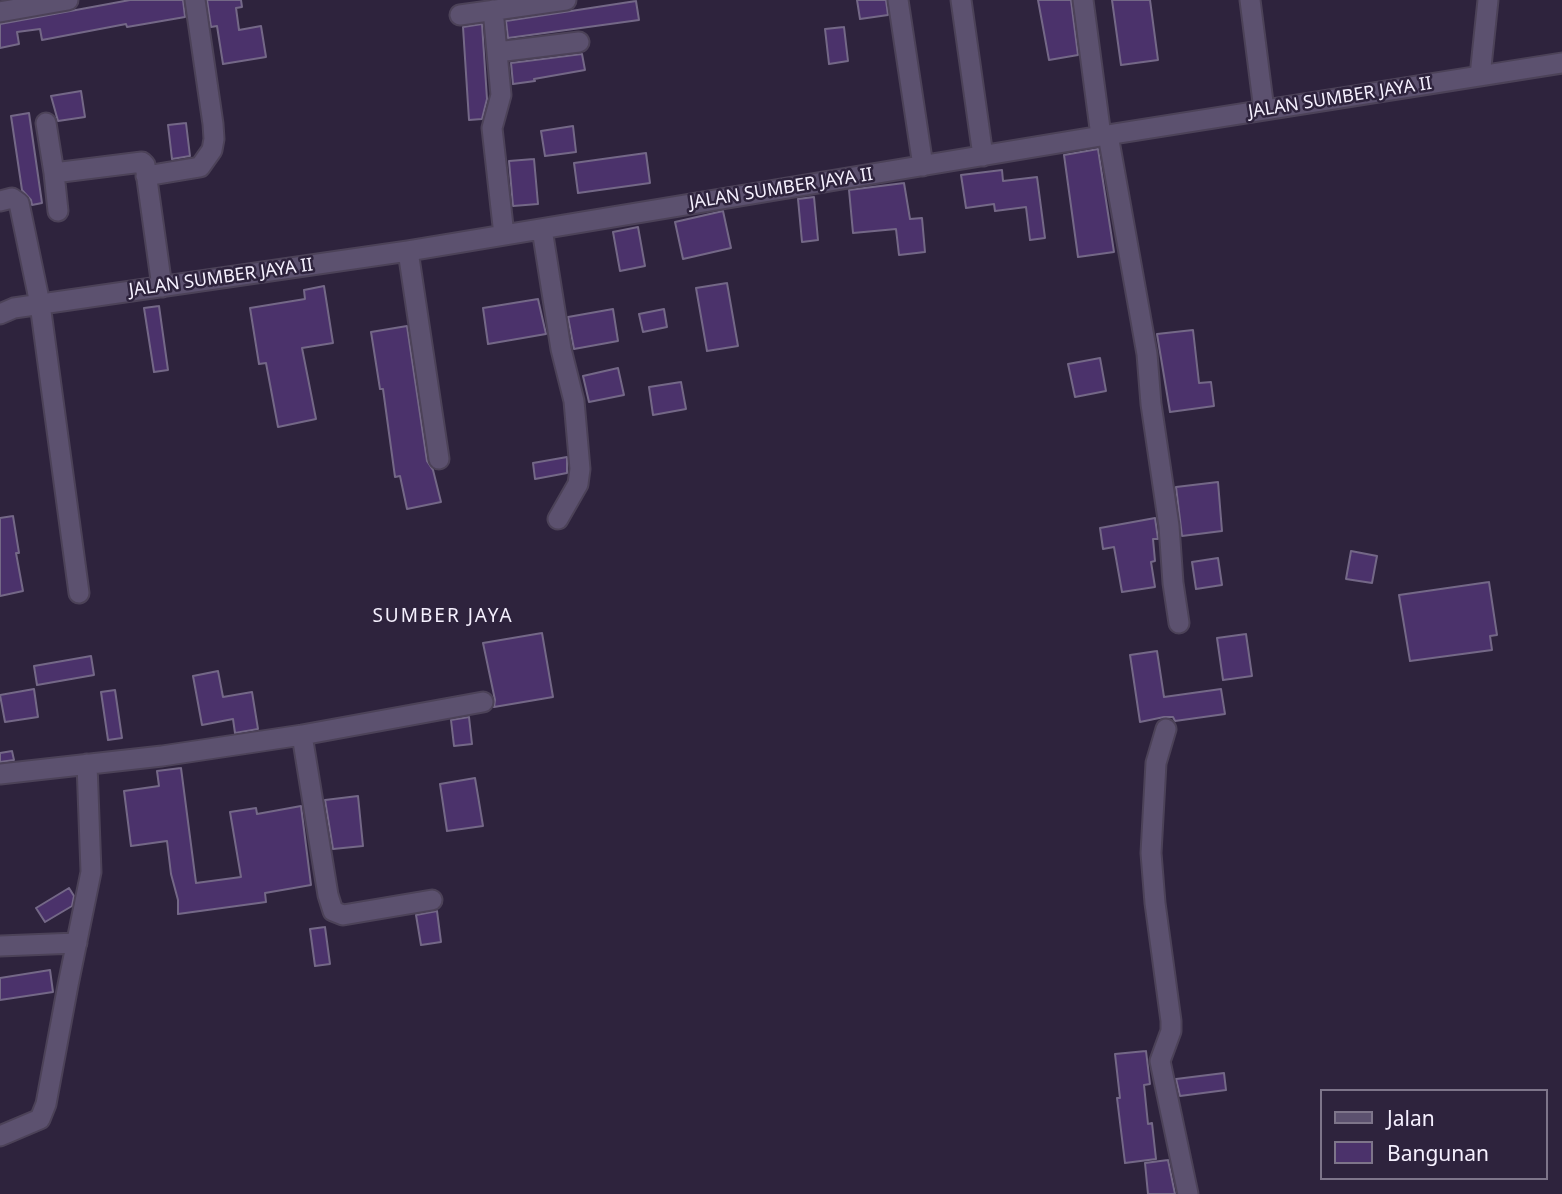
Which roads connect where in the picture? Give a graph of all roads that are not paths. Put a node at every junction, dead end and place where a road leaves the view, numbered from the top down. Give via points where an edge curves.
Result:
1 (68, 0) edge
2 (195, 0) edge
3 (566, 0) edge
4 (898, 0) edge
5 (961, 0) edge
6 (1083, 0) edge
7 (1250, 0) edge
8 (1488, 0) edge
9 (492, 10) junction
10 (0, 12) edge
11 (460, 15) dead end
12 (579, 42) dead end
13 (497, 52) junction
14 (1562, 63) edge
15 (1480, 76) junction
16 (1264, 110) junction
17 (46, 123) dead end
18 (1105, 135) junction
19 (983, 156) junction
20 (923, 166) junction
21 (54, 173) junction
22 (146, 176) junction
23 (0, 201) edge
24 (58, 211) dead end
25 (542, 229) junction
26 (504, 236) junction
27 (408, 251) junction
28 (162, 287) junction
29 (40, 304) junction
30 (0, 314) edge
31 (439, 460) dead end
32 (558, 519) dead end
33 (79, 593) dead end
34 (1180, 623) dead end
35 (483, 702) dead end
36 (1166, 729) dead end
37 (302, 735) junction
38 (87, 764) junction
39 (0, 774) edge
40 (432, 900) dead end
41 (77, 943) junction
42 (0, 946) edge
43 (0, 1136) edge
44 (1188, 1194) edge

1 - 10 street
2 - 22 street via 213,124 212,150 200,167
3 - 9 street
4 - 20 street
5 - 19 street
6 - 18 street
7 - 16 street
8 - 15 street
9 - 11 street
9 - 13 street
12 - 13 street
13 - 26 street via 501,95 492,128
14 - 15 street, JALAN SUMBER JAYA II
15 - 16 street, JALAN SUMBER JAYA II
16 - 18 street, JALAN SUMBER JAYA II
17 - 21 street
18 - 19 street, JALAN SUMBER JAYA II
18 - 34 street via 1147,354
19 - 20 street, JALAN SUMBER JAYA II
20 - 25 street, JALAN SUMBER JAYA II
21 - 22 street via 138,161 145,165
21 - 24 street
22 - 28 street
23 - 29 street via 12,198 19,203
25 - 26 street, JALAN SUMBER JAYA II
25 - 32 street via 580,455 578,484
26 - 27 street, JALAN SUMBER JAYA II
27 - 28 street, JALAN SUMBER JAYA II
27 - 31 street
28 - 29 street, JALAN SUMBER JAYA II
29 - 30 street, JALAN SUMBER JAYA II
29 - 33 street
35 - 37 street
36 - 44 street via 1156,763 1151,853 1171,1021 1160,1061
37 - 38 street
37 - 40 street via 333,911 343,915
38 - 39 street
38 - 41 street via 91,873
41 - 42 street
41 - 43 street via 44,1114

